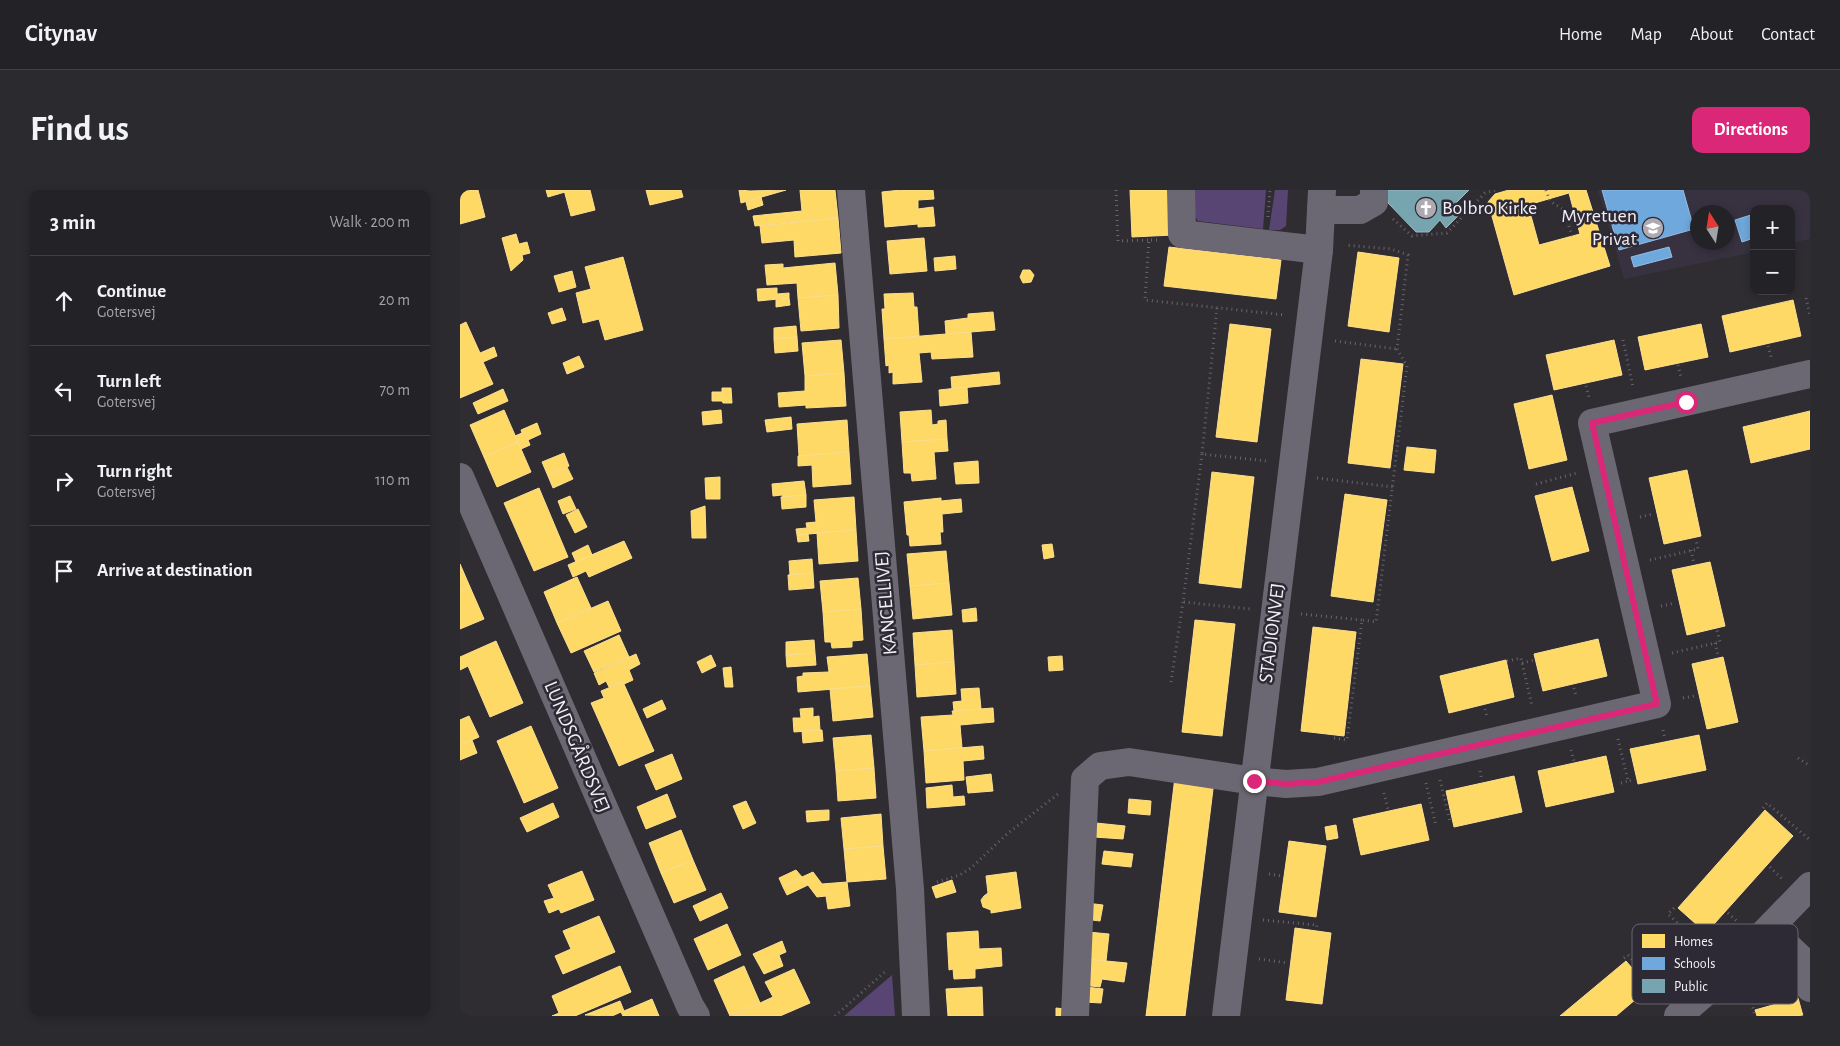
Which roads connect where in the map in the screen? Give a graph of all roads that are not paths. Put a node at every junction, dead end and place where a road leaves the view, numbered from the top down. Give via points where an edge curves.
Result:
1 (852, 190) edge
2 (1181, 190) edge
3 (1374, 196) edge
4 (1321, 200) edge
5 (1319, 246) junction
6 (1810, 374) edge
7 (460, 476) edge
8 (1254, 781) junction
9 (1810, 886) edge
10 (1774, 924) edge
11 (1798, 956) edge
12 (1810, 988) edge
13 (1691, 1004) edge
14 (1679, 1015) edge
15 (696, 1016) edge
16 (916, 1016) edge
17 (1075, 1016) edge
18 (1226, 1016) edge

1 - 16 street, KANCELLIVEJ via 910,889
2 - 5 street via 1182,234
3 - 4 street via 1360,210
4 - 5 street, STADIONVEJ
5 - 8 street, STADIONVEJ
6 - 8 street via 1592,423 1657,704 1318,782
7 - 15 street, LUNDSGÅRDSVEJ
8 - 17 street via 1129,762 1100,766 1085,779
8 - 18 street, STADIONVEJ
9 - 10 street
11 - 12 street via 1803,961
13 - 14 street

